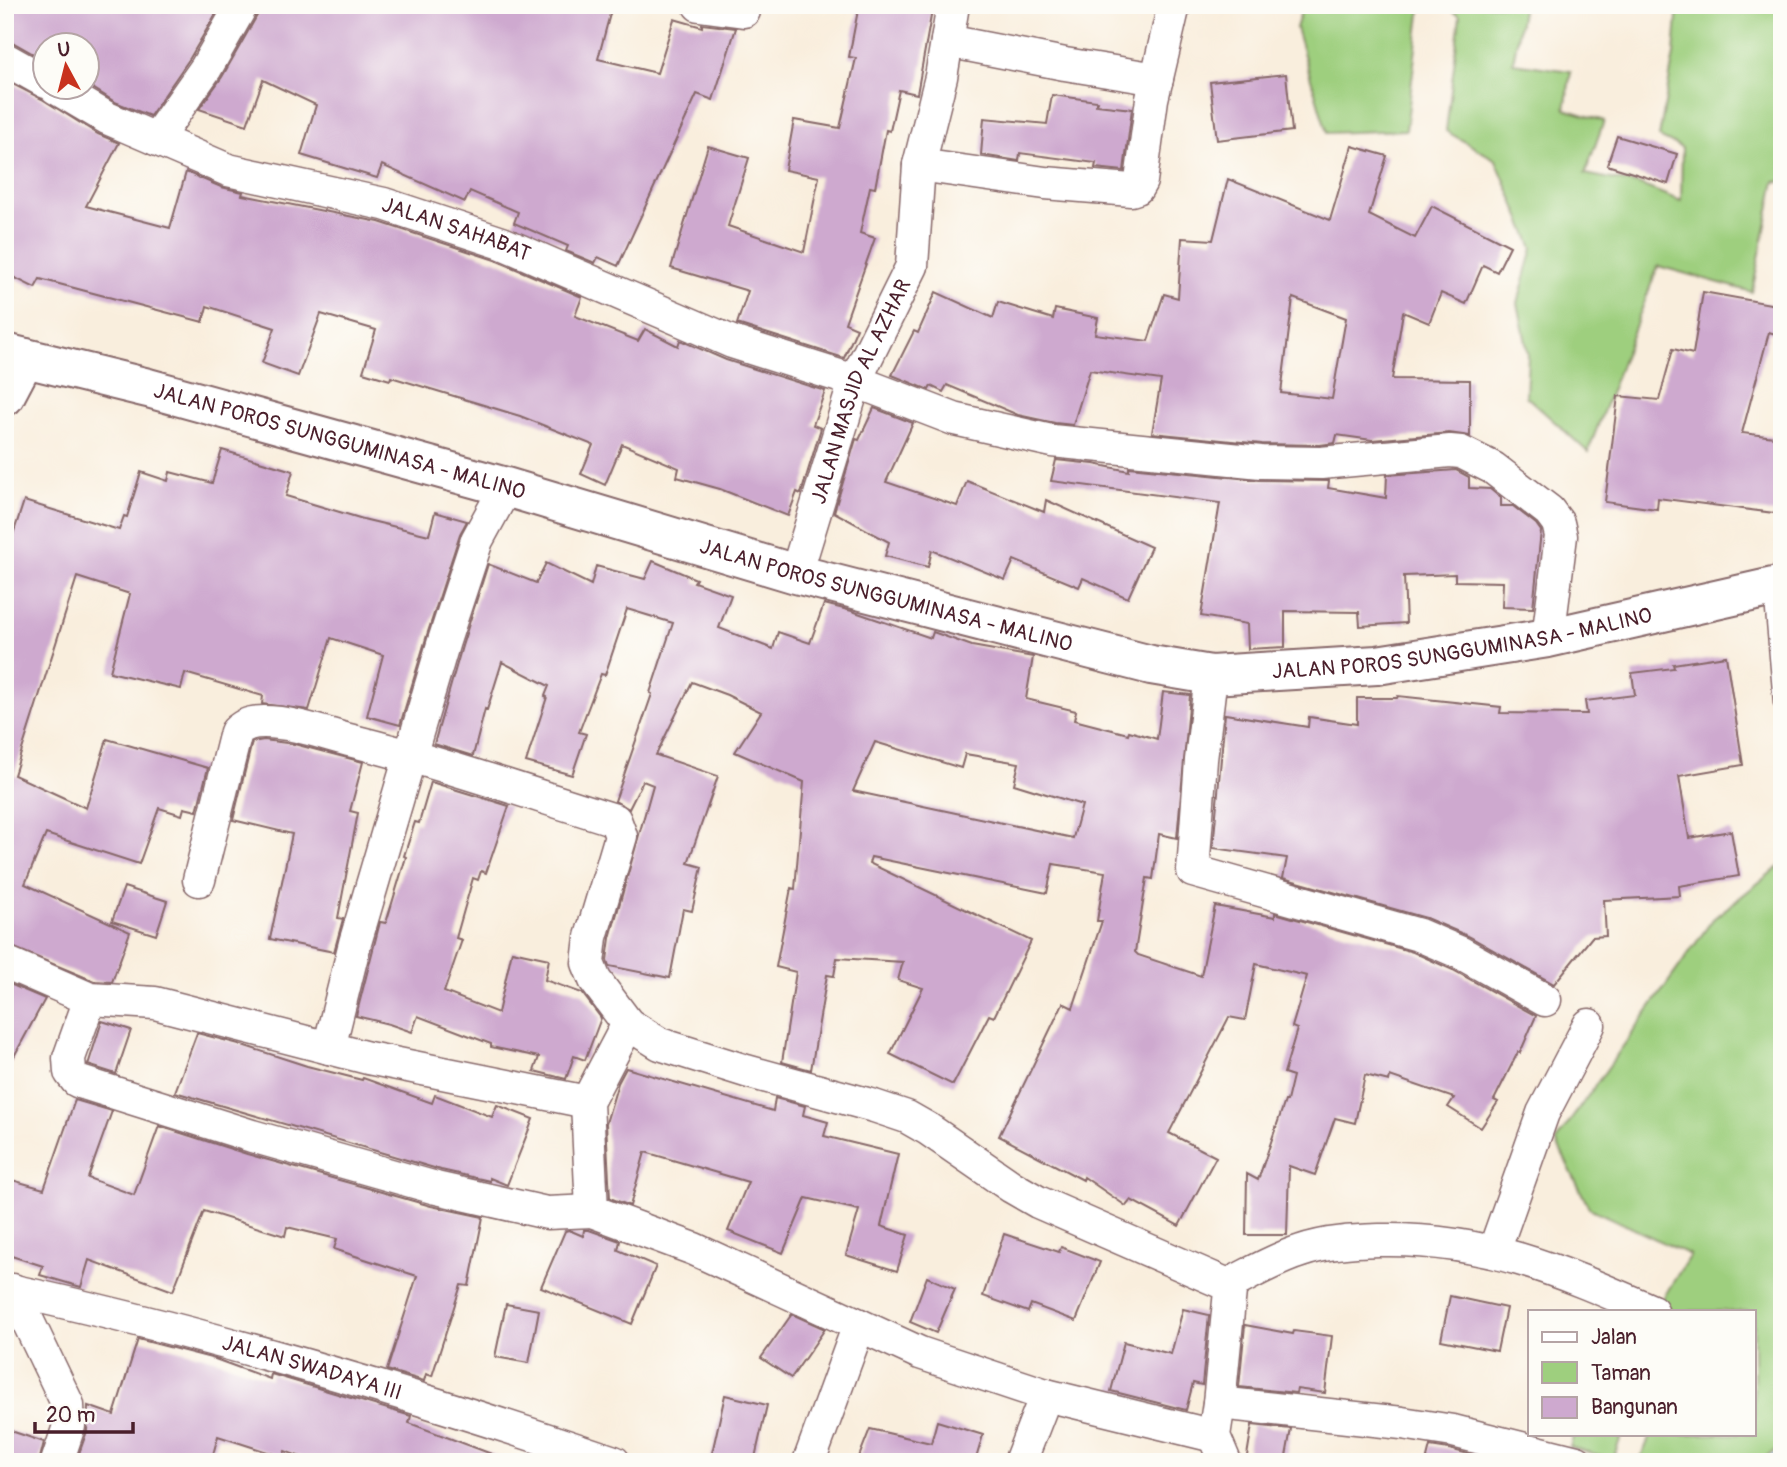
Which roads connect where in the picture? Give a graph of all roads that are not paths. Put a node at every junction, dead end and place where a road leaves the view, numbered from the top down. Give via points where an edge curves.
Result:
1 (242, 5) edge
2 (699, 5) edge
3 (953, 5) edge
4 (1174, 5) edge
5 (744, 11) dead end
6 (947, 41) junction
7 (5, 59) edge
8 (32, 74) edge
9 (1157, 79) junction
10 (80, 102) edge
11 (156, 139) junction
12 (919, 165) junction
13 (15, 355) edge
14 (855, 381) junction
15 (5, 396) edge
16 (506, 487) junction
17 (796, 574) junction
18 (1777, 586) edge
19 (1548, 638) junction
20 (1211, 675) junction
21 (1782, 703) edge
22 (410, 755) junction
23 (199, 880) dead end
24 (5, 962) edge
25 (90, 999) junction
26 (1545, 1000) dead end
27 (628, 1024) junction
28 (1589, 1025) dead end
29 (329, 1048) junction
30 (587, 1102) junction
31 (592, 1211) junction
32 (1494, 1251) junction
33 (1228, 1285) junction
34 (9, 1289) edge
35 (1650, 1310) edge
36 (859, 1325) junction
37 (1046, 1395) junction
38 (1219, 1403) junction
39 (1219, 1449) edge
40 (57, 1462) edge
41 (614, 1462) edge
42 (809, 1462) edge
43 (1020, 1462) edge
44 (1577, 1462) edge

1 - 11 street via 206,68
2 - 5 street
3 - 6 street, JALAN MASJID AL AZHAR
4 - 9 street
6 - 9 street
6 - 12 street, JALAN MASJID AL AZHAR
7 - 8 street
9 - 12 street via 1137,188 1045,183
10 - 11 street, JALAN SAHABAT
11 - 14 street, JALAN SAHABAT via 228,170 384,204 502,243 732,342
12 - 14 street, JALAN MASJID AL AZHAR via 912,266
13 - 15 main road
13 - 16 main road, JALAN POROS SUNGGUMINASA - MALINO
14 - 17 street, JALAN MASJID AL AZHAR
14 - 19 street, JALAN SAHABAT via 954,419 1052,441 1115,449 1309,463 1450,451 1468,455 1523,490 1558,523
16 - 17 main road, JALAN POROS SUNGGUMINASA - MALINO
16 - 22 street via 477,540
17 - 20 main road, JALAN POROS SUNGGUMINASA - MALINO via 1151,665
18 - 19 main road, JALAN POROS SUNGGUMINASA - MALINO
18 - 21 lane
19 - 20 main road, JALAN POROS SUNGGUMINASA - MALINO via 1377,665
20 - 26 street via 1193,871 1419,935
22 - 23 street via 298,727 265,722 242,726 236,732
22 - 27 street via 615,820 621,836 591,937 588,963
22 - 29 street
24 - 25 street
25 - 29 street via 155,1003
25 - 31 street via 69,1058 70,1072 77,1081 436,1188 547,1213
27 - 30 street
27 - 33 street via 660,1044 907,1117 1038,1202
28 - 32 street via 1543,1113
29 - 30 street
30 - 31 street
31 - 36 street via 694,1249
32 - 33 street via 1409,1240 1333,1243 1302,1250
32 - 35 street via 1565,1273
33 - 38 street
34 - 40 street via 68,1405 69,1426
34 - 41 street, JALAN SWADAYA III via 271,1354
36 - 37 street via 920,1353
36 - 42 street
37 - 39 street
37 - 43 street
38 - 39 street
38 - 44 street via 1453,1431

